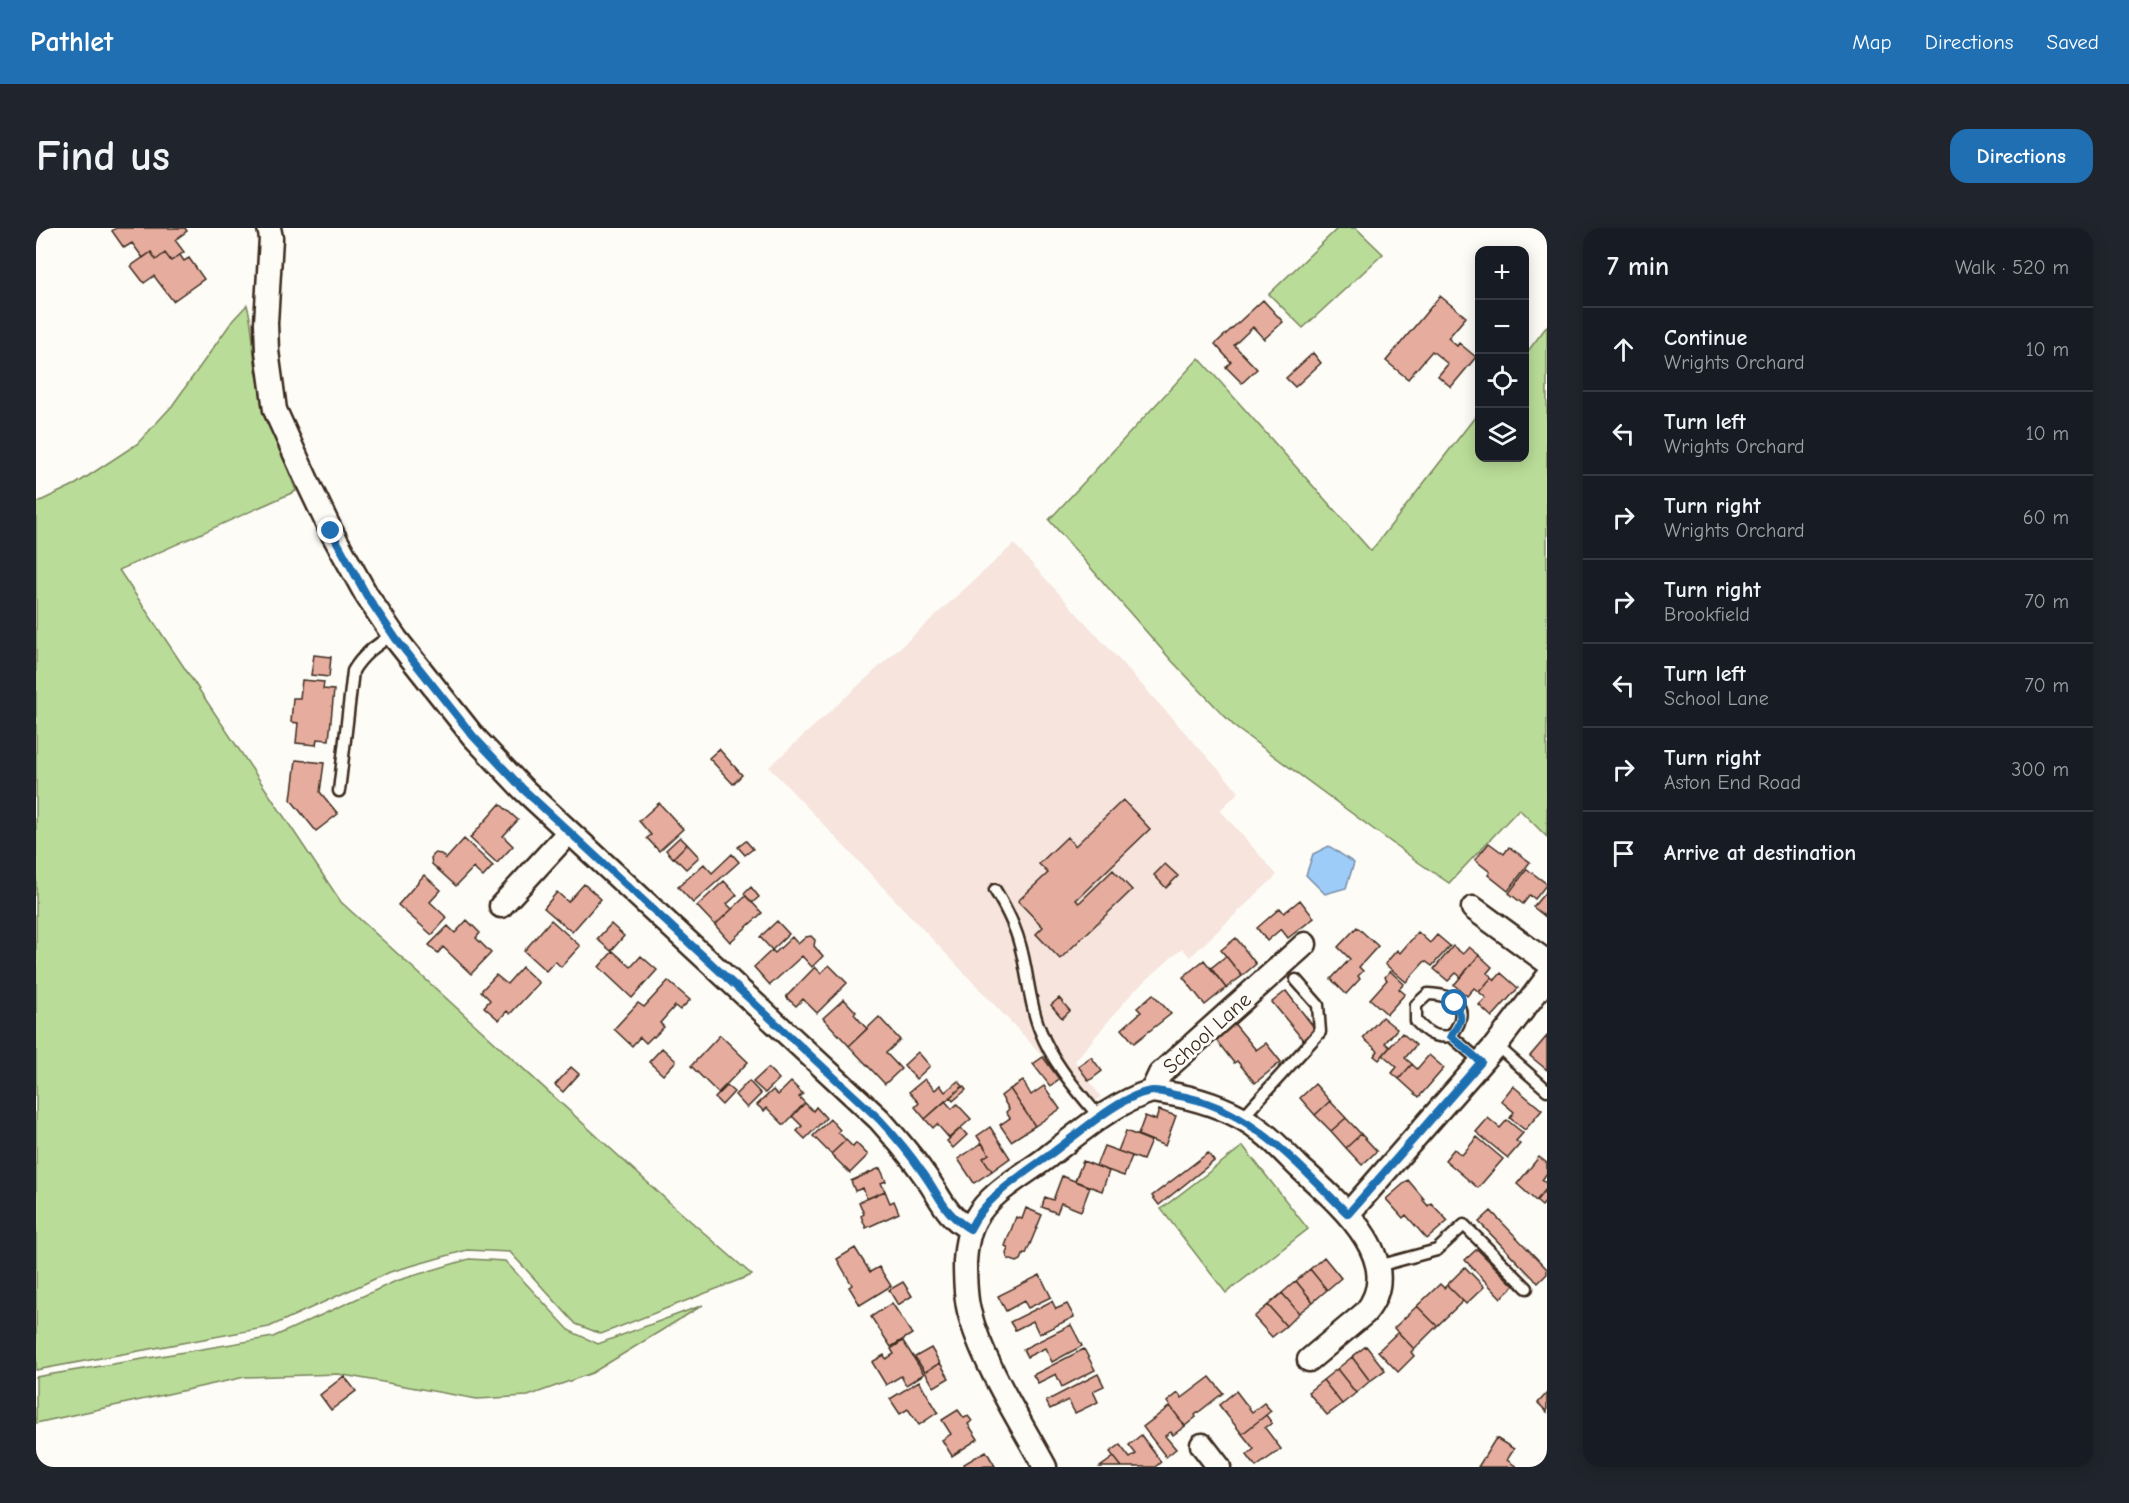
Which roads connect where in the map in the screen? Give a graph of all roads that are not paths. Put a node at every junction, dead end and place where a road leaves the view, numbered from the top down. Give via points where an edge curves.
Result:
1 (269, 228) edge
2 (393, 634) junction
3 (339, 791) dead end
4 (569, 832) junction
5 (995, 890) dead end
6 (501, 906) dead end
7 (1473, 908) dead end
8 (1305, 944) dead end
9 (1547, 962) edge
10 (1547, 978) edge
11 (1296, 980) dead end
12 (1451, 1036) junction
13 (1496, 1045) junction
14 (1481, 1062) junction
15 (1547, 1090) edge
16 (1152, 1091) junction
17 (1100, 1118) junction
18 (1242, 1118) junction
19 (1348, 1214) junction
20 (970, 1229) junction
21 (1378, 1266) junction
22 (1527, 1288) dead end
23 (1309, 1360) dead end
24 (1202, 1445) dead end
25 (1045, 1467) edge
26 (1219, 1467) edge

1 - 2 street via 267,332 275,410 331,531
2 - 3 lane via 365,655 353,671
2 - 4 street via 473,736
4 - 6 street
4 - 20 street via 879,1119 925,1174 953,1218
5 - 17 lane via 1010,915 1020,944 1039,1028 1047,1046
7 - 9 street
8 - 16 street, School Lane via 1160,1074
10 - 13 street
11 - 18 lane via 1318,1005 1320,1032
12 - 12 lane via 1429,1034 1416,1020 1416,1005 1428,994 1449,997 1461,1013 1461,1021
12 - 14 lane
13 - 14 street
13 - 15 lane
14 - 19 street
16 - 17 street, School Lane via 1123,1102
16 - 18 street via 1204,1101
17 - 20 street, School Lane via 997,1195
18 - 19 street via 1266,1135
19 - 21 street
20 - 25 street via 965,1288 969,1312 996,1376
21 - 22 lane via 1437,1250 1464,1225
21 - 23 street via 1378,1286 1371,1305
24 - 26 street

